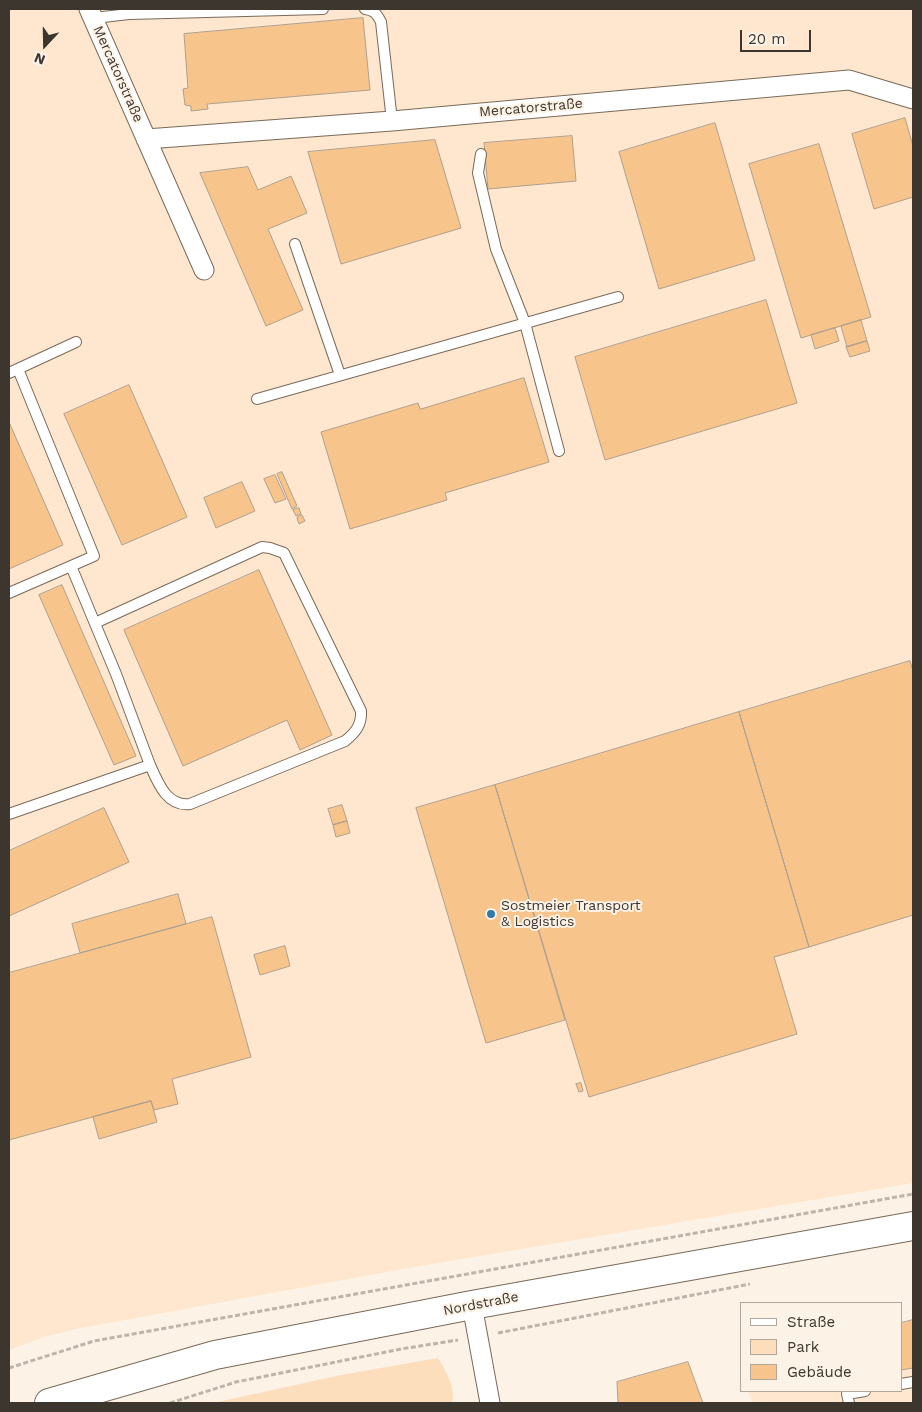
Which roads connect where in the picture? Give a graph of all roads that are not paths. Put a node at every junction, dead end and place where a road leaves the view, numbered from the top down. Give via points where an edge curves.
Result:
1 (323, 9) edge
2 (365, 9) edge
3 (91, 14) edge
4 (913, 99) edge
5 (392, 120) junction
6 (146, 139) junction
7 (481, 154) dead end
8 (295, 244) dead end
9 (204, 270) dead end
10 (618, 297) dead end
11 (525, 323) junction
12 (76, 342) dead end
13 (13, 371) edge
14 (340, 375) junction
15 (257, 399) dead end
16 (559, 451) dead end
17 (71, 566) junction
18 (9, 593) edge
19 (95, 623) junction
20 (150, 765) junction
21 (9, 814) edge
22 (913, 1226) edge
23 (472, 1305) junction
24 (859, 1392) edge
25 (51, 1403) edge
26 (490, 1403) edge
27 (848, 1403) edge

1 - 3 lane
2 - 5 lane via 377,13 381,22
3 - 6 street, Mercatorstraße
4 - 5 street, Mercatorstraße via 848,80
5 - 6 street, Mercatorstraße
6 - 9 street, Mercatorstraße
7 - 11 lane via 478,173 496,249
8 - 14 lane
10 - 11 lane
11 - 14 lane
11 - 16 lane
12 - 13 lane
13 - 17 lane via 94,556
14 - 15 lane
17 - 18 lane
17 - 19 lane
19 - 20 lane
19 - 20 lane via 262,547 270,548 284,553 361,711 356,731 345,741 190,804 178,804 170,799
20 - 21 lane
22 - 23 street, Nordstraße
23 - 25 street, Nordstraße via 215,1355
23 - 26 street
24 - 27 lane via 847,1394

